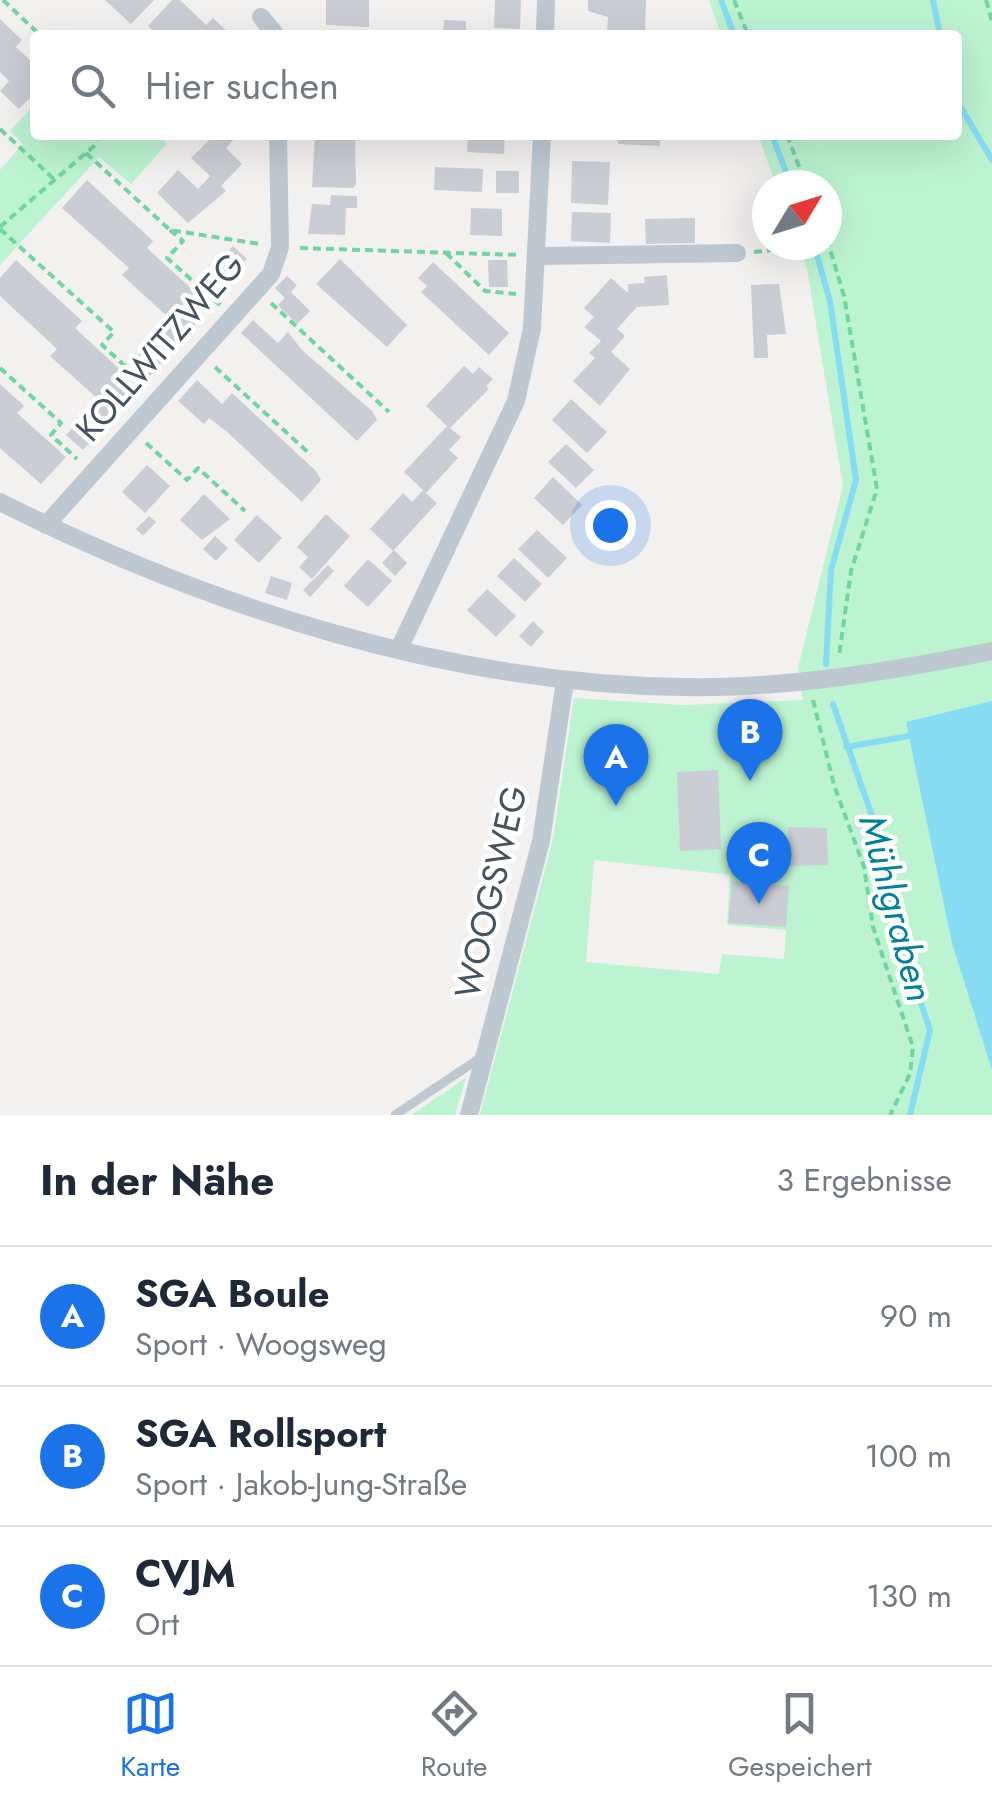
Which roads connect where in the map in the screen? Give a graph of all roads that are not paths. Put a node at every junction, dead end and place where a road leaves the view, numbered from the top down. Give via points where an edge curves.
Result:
1 (546, 0) edge
2 (262, 17) dead end
3 (276, 30) edge
4 (545, 30) edge
5 (278, 140) edge
6 (542, 140) edge
7 (737, 253) road end
8 (539, 256) junction
9 (0, 502) edge
10 (46, 525) junction
11 (399, 649) junction
12 (992, 651) edge
13 (565, 681) junction
14 (487, 1053) junction
15 (396, 1115) edge
16 (468, 1115) edge

1 - 4 street
2 - 3 street
5 - 10 street, KOLLWITZWEG via 280,248 271,274
6 - 8 street
7 - 8 street
8 - 11 street via 516,401
9 - 10 street
10 - 11 street via 175,580
11 - 13 street
12 - 13 street via 810,681 683,687
13 - 14 street, WOOGSWEG via 541,841
14 - 15 lane
14 - 16 street, WOOGSWEG

